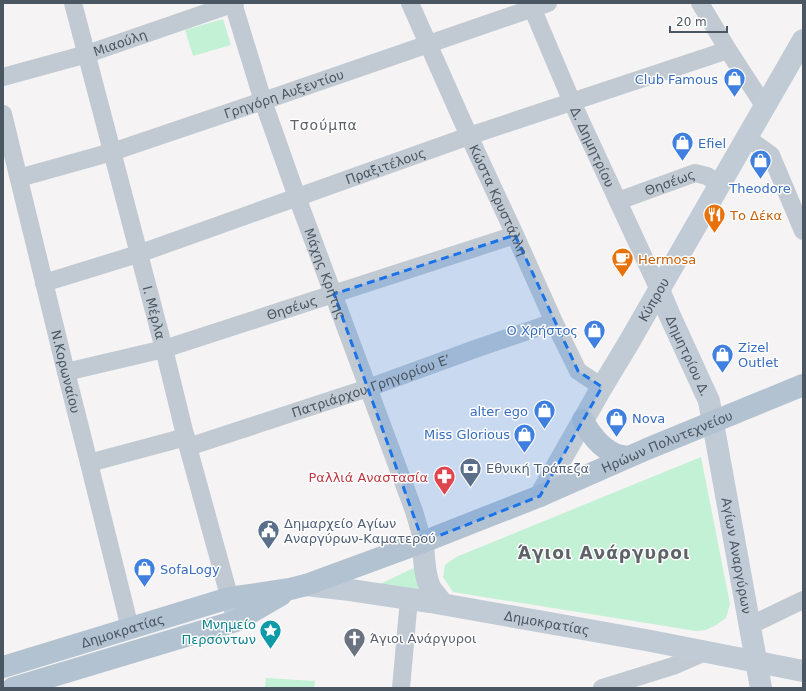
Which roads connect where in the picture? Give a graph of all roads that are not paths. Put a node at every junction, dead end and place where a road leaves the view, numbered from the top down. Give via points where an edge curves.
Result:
1 (73, 3) edge
2 (234, 3) edge
3 (410, 3) edge
4 (700, 3) edge
5 (537, 5) edge
6 (803, 40) edge
7 (428, 44) junction
8 (728, 50) junction
9 (87, 54) junction
10 (3, 77) edge
11 (263, 101) junction
12 (572, 102) junction
13 (765, 107) junction
14 (3, 114) edge
15 (469, 136) junction
16 (747, 138) junction
17 (112, 152) junction
18 (19, 178) junction
19 (720, 184) junction
20 (297, 197) junction
21 (618, 201) junction
22 (802, 228) edge
23 (515, 235) junction
24 (138, 254) junction
25 (44, 283) junction
26 (659, 290) junction
27 (334, 294) junction
28 (554, 322) junction
29 (164, 350) junction
30 (66, 372) junction
31 (803, 385) edge
32 (602, 387) junction
33 (368, 388) junction
34 (583, 420) junction
35 (713, 423) junction
36 (187, 442) junction
37 (627, 458) junction
38 (89, 463) junction
39 (540, 496) junction
40 (423, 542) junction
41 (298, 587) junction
42 (229, 598) junction
43 (409, 599) junction
44 (803, 600) edge
45 (443, 604) junction
46 (236, 621) junction
47 (749, 626) junction
48 (130, 628) junction
49 (705, 652) junction
50 (756, 661) junction
51 (3, 667) edge
52 (803, 671) edge
53 (756, 686) edge
54 (13, 688) edge
55 (401, 688) edge
56 (602, 688) edge

1 - 9 street, Ι. Μέρλα
2 - 9 street, Μιαούλη
2 - 11 street, Μάχης Κρήτης
3 - 7 street, Κώστα Κρυστάλλη
4 - 8 street
5 - 7 street, Γρηγόρη Αυξεντίου
5 - 12 street, Δ. Δημητρίου
6 - 13 main road, Κύπρου
7 - 11 street, Γρηγόρη Αυξεντίου
7 - 15 street, Κώστα Κρυστάλλη
8 - 12 street, Πραξιτέλους
8 - 13 street
9 - 10 street, Μιαούλη
9 - 17 street, Ι. Μέρλα
11 - 17 street, Γρηγόρη Αυξεντίου
11 - 20 street, Μάχης Κρήτης
12 - 15 street, Πραξιτέλους
12 - 21 street, Δ. Δημητρίου
13 - 16 main road, Κύπρου
14 - 18 street, Ν.Κορωναίου
15 - 20 street, Πραξιτέλους
15 - 23 street, Κώστα Κρυστάλλη
16 - 19 main road, Κύπρου
16 - 22 street via 771,154
17 - 18 street, Γρηγόρη Αυξεντίου
17 - 24 street, Ι. Μέρλα
18 - 25 street, Ν.Κορωναίου
19 - 21 street, Θησέως via 707,176 694,173
19 - 26 main road, Κύπρου
20 - 24 street, Πραξιτέλους
20 - 27 street, Μάχης Κρήτης
21 - 26 street, Δ. Δημητρίου
23 - 27 street, Θησέως
23 - 28 street, Κώστα Κρυστάλλη
24 - 25 street, Πραξιτέλους
24 - 29 street, Ι. Μέρλα
25 - 30 street, Ν.Κορωναίου
26 - 32 main road, Κύπρου
26 - 35 main road, Δημητρίου Δ. via 709,401
27 - 29 street, Θησέως
27 - 33 street, Μάχης Κρήτης
28 - 32 street, Κώστα Κρυστάλλη via 578,371
28 - 33 street, Πατριάρχου Γρηγορίου Ε’
29 - 30 street, Θησέως
29 - 36 street, Ι. Μέρλα
30 - 38 street, Ν.Κορωναίου
31 - 35 main road, Ηρώων Πολυτεχνείου
32 - 34 main road, Κύπρου
33 - 36 street, Πατριάρχου Γρηγορίου Ε’
33 - 40 street, Μάχης Κρήτης
34 - 37 main road via 593,437 614,454
34 - 39 main road, Κύπρου
35 - 37 main road, Ηρώων Πολυτεχνείου
35 - 47 main road, Αγίων Αναργύρων
36 - 38 street, Πατριάρχου Γρηγορίου Ε’
36 - 42 street, Ι. Μέρλα
37 - 39 main road, Ηρώων Πολυτεχνείου
38 - 48 street, Ν.Κορωναίου
39 - 40 main road, Ηρώων Πολυτεχνείου
40 - 41 main road, Ηρώων Πολυτεχνείου
40 - 45 main road via 427,577 431,588
41 - 42 main road, Δημοκρατίας
41 - 43 main road, Δημοκρατίας via 350,590
41 - 46 main road, Δημοκρατίας
42 - 46 street, Ι. Μέρλα
42 - 48 main road, Δημοκρατίας
43 - 45 main road, Δημοκρατίας
43 - 55 street
44 - 47 street
45 - 49 main road, Δημοκρατίας
46 - 54 main road, Δημοκρατίας
47 - 50 main road, Αγίων Αναργύρων
48 - 51 main road, Δημοκρατίας
49 - 50 main road, Δημοκρατίας
49 - 56 street via 673,666
50 - 52 main road, Δημοκρατίας
50 - 53 main road, Αγίων Αναργύρων

